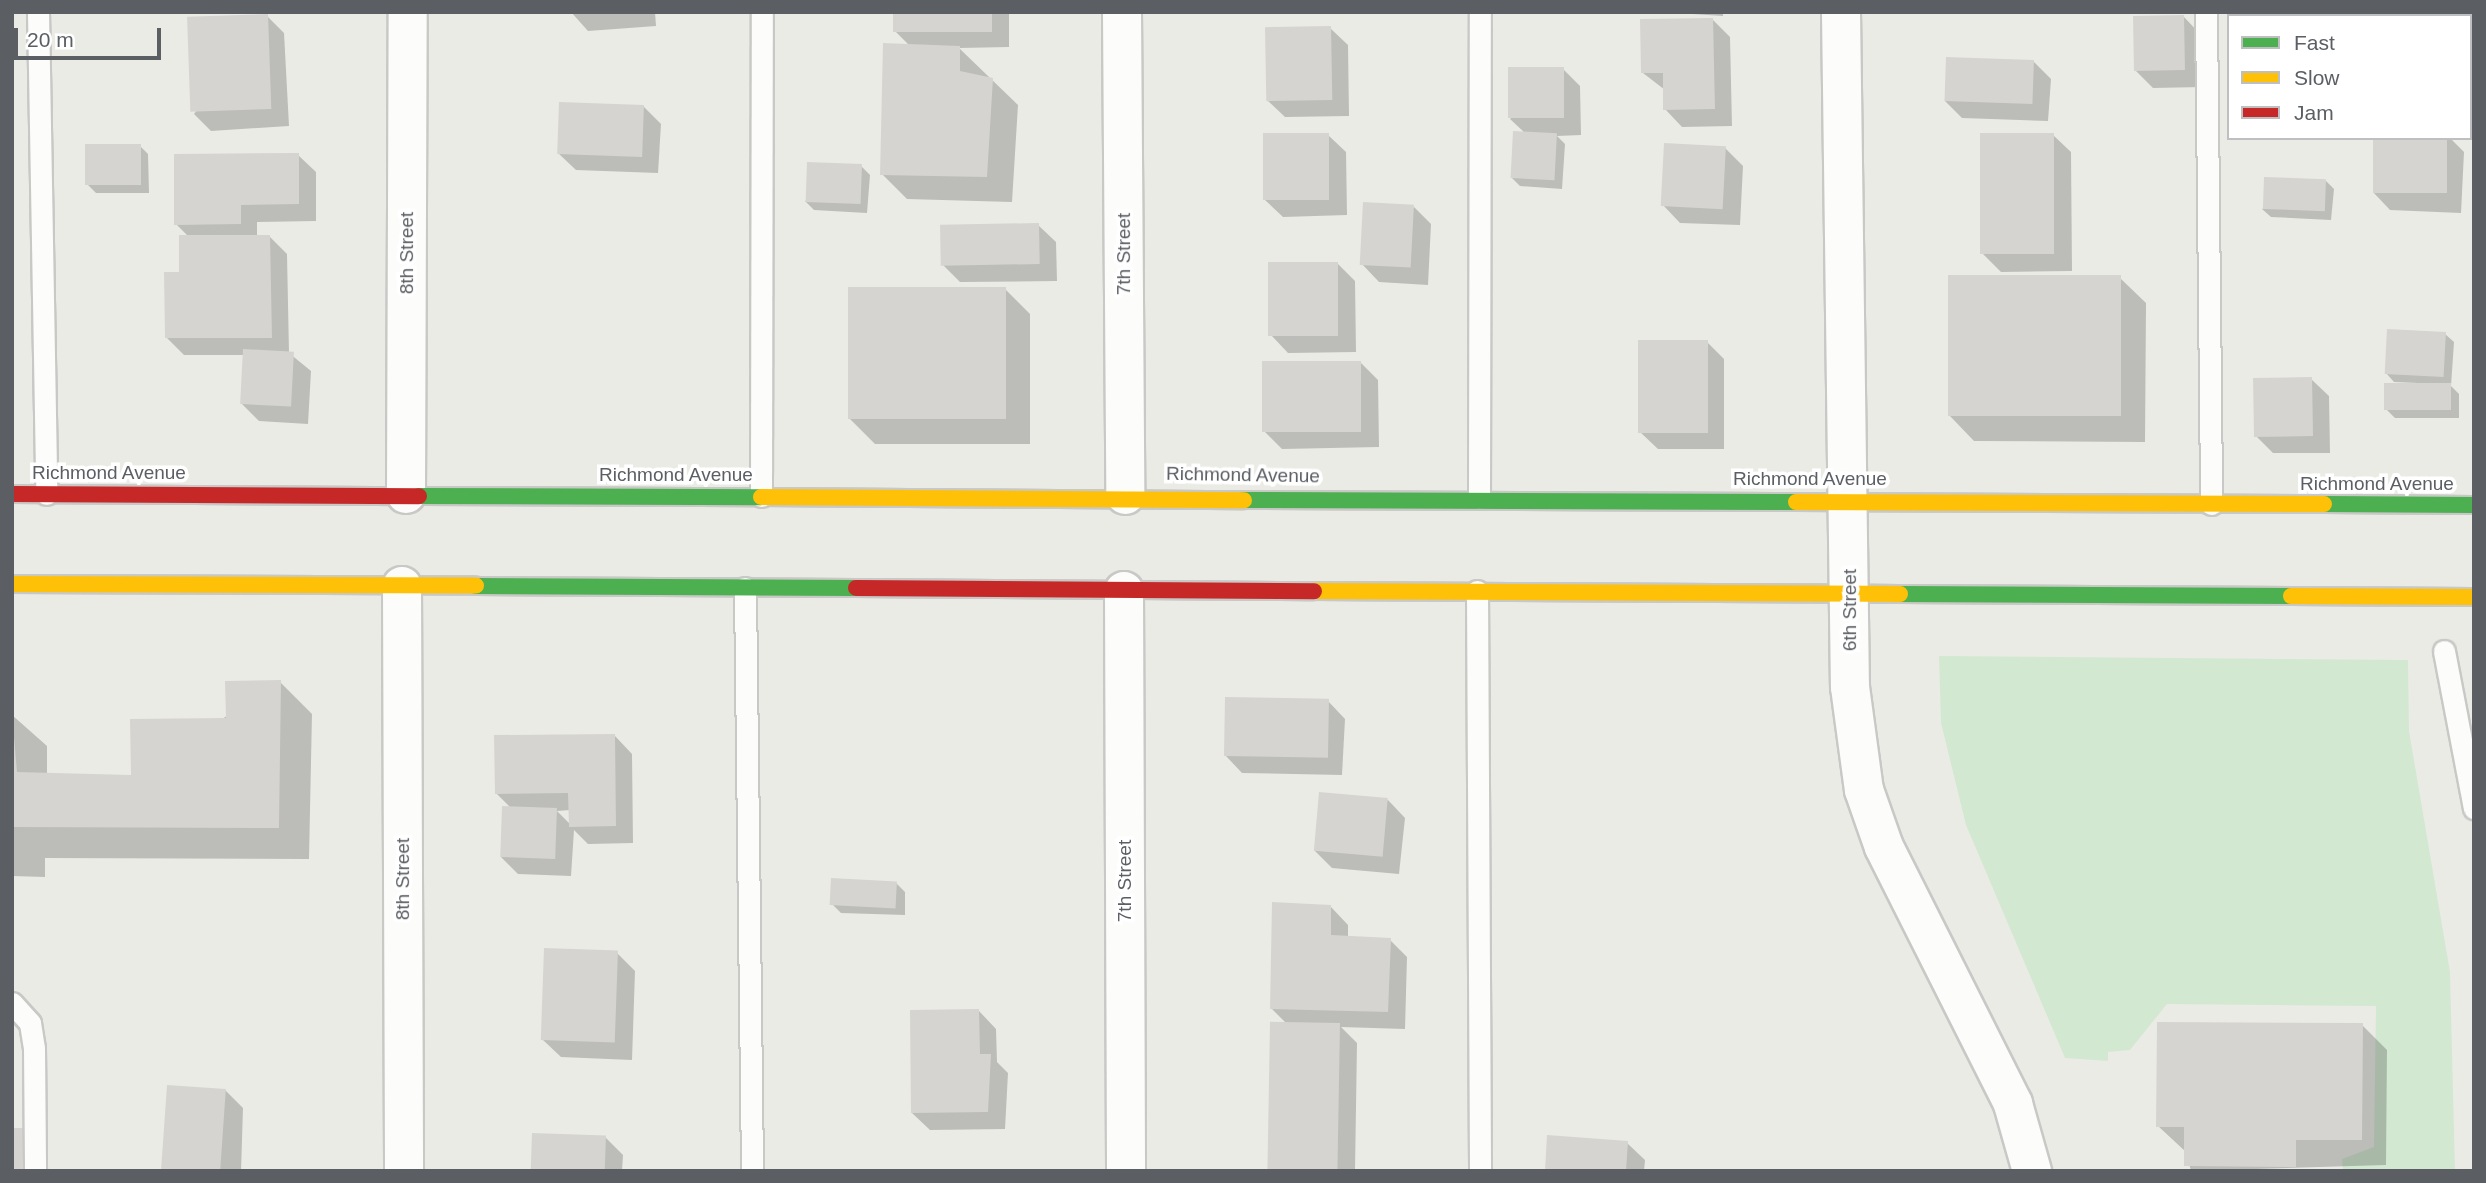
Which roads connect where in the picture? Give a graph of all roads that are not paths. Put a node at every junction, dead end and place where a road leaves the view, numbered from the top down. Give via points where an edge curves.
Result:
1 (38, 12) edge
2 (408, 12) edge
3 (762, 12) edge
4 (1122, 12) edge
5 (1480, 12) edge
6 (1842, 12) edge
7 (2206, 12) edge
8 (12, 494) edge
9 (46, 494) junction
10 (406, 494) junction
11 (1125, 495) junction
12 (761, 496) junction
13 (1479, 498) junction
14 (1850, 500) junction
15 (2211, 504) junction
16 (2474, 505) edge
17 (12, 584) edge
18 (402, 586) junction
19 (746, 588) junction
20 (1124, 591) junction
21 (1477, 591) junction
22 (1850, 591) junction
23 (2474, 597) edge
24 (2444, 651) dead end
25 (2474, 808) edge
26 (12, 1003) edge
27 (35, 1171) edge
28 (404, 1171) edge
29 (752, 1171) edge
30 (1126, 1171) edge
31 (1480, 1171) edge
32 (2032, 1171) edge

1 - 9 lane
2 - 10 street, 8th Street
3 - 12 lane
4 - 11 street, 7th Street
5 - 13 lane
6 - 14 street, 6th Street
7 - 15 lane
8 - 9 main road, Richmond Avenue
9 - 10 main road, Richmond Avenue
10 - 12 main road, Richmond Avenue
11 - 12 main road, Richmond Avenue
11 - 13 main road, Richmond Avenue
13 - 14 main road, Richmond Avenue
14 - 15 main road, Richmond Avenue
14 - 22 street, 6th Street
15 - 16 main road, Richmond Avenue
17 - 18 main road
18 - 19 main road
18 - 28 street, 8th Street
19 - 20 main road
19 - 29 lane
20 - 21 main road
20 - 30 street, 7th Street
21 - 22 main road
21 - 31 lane
22 - 23 main road
22 - 32 street, 6th Street via 1850,687 1864,790 1889,858 2013,1104
24 - 25 lane
26 - 27 lane via 30,1023 34,1048

